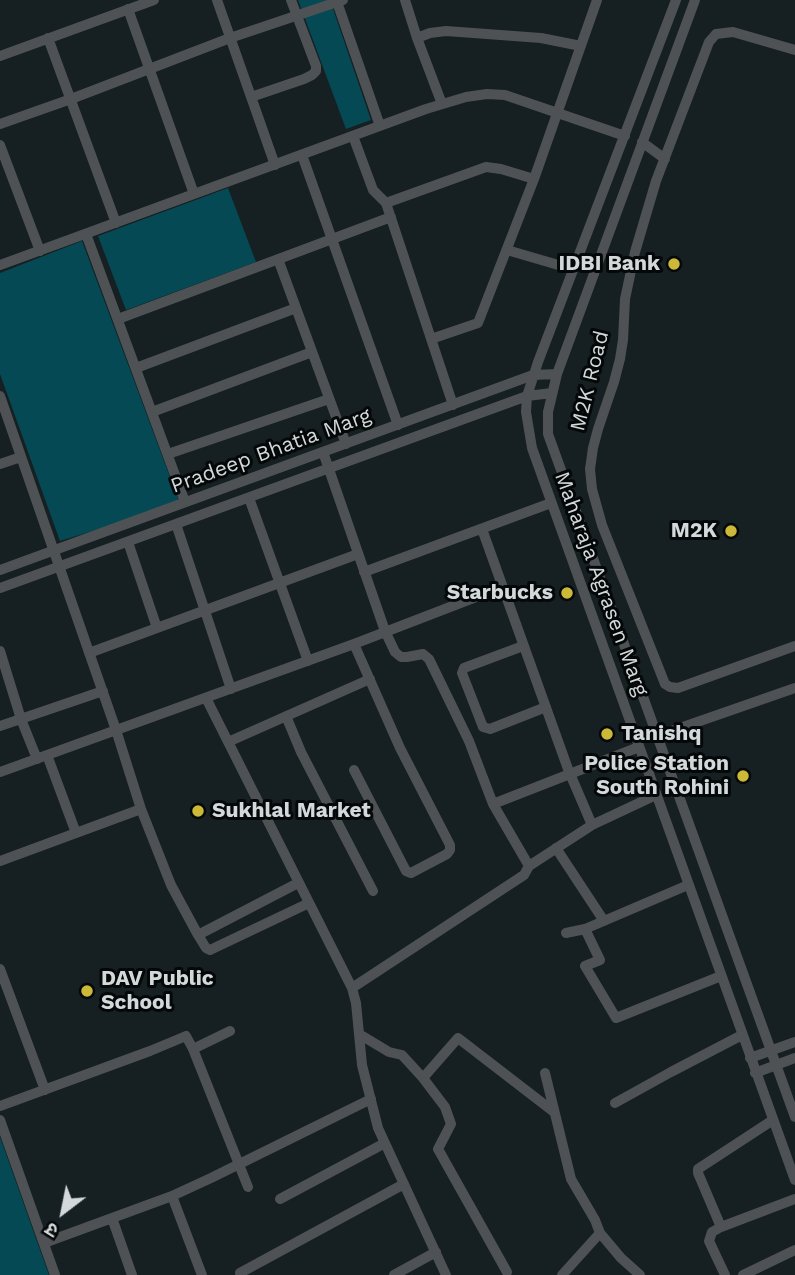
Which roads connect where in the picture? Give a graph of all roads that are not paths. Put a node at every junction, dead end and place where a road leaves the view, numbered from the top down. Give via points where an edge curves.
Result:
1 (154, 0) edge
2 (217, 0) edge
3 (291, 0) edge
4 (405, 0) edge
5 (597, 0) edge
6 (676, 0) edge
7 (695, 0) edge
8 (340, 1) edge
9 (128, 9) junction
10 (296, 15) junction
11 (48, 38) junction
12 (230, 38) junction
13 (417, 38) junction
14 (661, 41) junction
15 (581, 46) junction
16 (677, 47) junction
17 (795, 50) edge
18 (0, 55) edge
19 (149, 69) junction
20 (251, 97) junction
21 (71, 99) junction
22 (442, 104) junction
23 (558, 113) junction
24 (0, 124) edge
25 (380, 127) junction
26 (353, 136) junction
27 (625, 136) junction
28 (642, 142) junction
29 (0, 145) edge
30 (302, 155) junction
31 (665, 159) junction
32 (275, 165) junction
33 (534, 179) junction
34 (194, 194) junction
35 (386, 203) junction
36 (391, 217) junction
37 (116, 223) junction
38 (86, 234) junction
39 (332, 239) junction
40 (507, 250) junction
41 (40, 251) junction
42 (278, 259) junction
43 (0, 265) edge
44 (572, 270) junction
45 (296, 308) junction
46 (118, 319) junction
47 (431, 339) junction
48 (312, 352) junction
49 (136, 368) junction
50 (557, 374) junction
51 (533, 375) junction
52 (552, 393) junction
53 (0, 396) edge
54 (527, 396) junction
55 (329, 399) junction
56 (453, 405) junction
57 (152, 412) junction
58 (3, 414) edge
59 (398, 425) junction
60 (346, 444) junction
61 (323, 452) junction
62 (168, 454) junction
63 (21, 457) junction
64 (0, 464) edge
65 (329, 469) junction
66 (592, 489) junction
67 (570, 494) junction
68 (249, 498) junction
69 (186, 502) junction
70 (551, 503) junction
71 (176, 524) junction
72 (482, 528) junction
73 (128, 542) junction
74 (54, 550) junction
75 (358, 554) junction
76 (60, 566) junction
77 (0, 570) edge
78 (364, 572) junction
79 (280, 583) junction
80 (502, 587) junction
81 (0, 588) edge
82 (205, 610) junction
83 (158, 628) junction
84 (385, 631) junction
85 (354, 644) junction
86 (523, 646) junction
87 (795, 646) edge
88 (0, 651) edge
89 (89, 653) junction
90 (308, 661) junction
91 (370, 679) junction
92 (795, 688) edge
93 (232, 689) junction
94 (103, 691) junction
95 (206, 698) junction
96 (546, 707) junction
97 (286, 716) junction
98 (21, 719) junction
99 (0, 726) edge
100 (116, 730) junction
101 (657, 736) junction
102 (228, 742) junction
103 (639, 747) junction
104 (42, 757) junction
105 (354, 770) dead end
106 (0, 772) edge
107 (570, 775) junction
108 (656, 794) junction
109 (493, 804) junction
110 (141, 809) junction
111 (592, 825) junction
112 (76, 833) junction
113 (556, 848) junction
114 (0, 861) edge
115 (528, 866) junction
116 (298, 883) junction
117 (688, 885) junction
118 (373, 891) dead end
119 (309, 904) junction
120 (604, 921) junction
121 (585, 929) junction
122 (566, 933) dead end
123 (198, 935) junction
124 (0, 969) edge
125 (721, 976) junction
126 (352, 988) junction
127 (230, 1031) dead end
128 (359, 1034) junction
129 (742, 1035) junction
130 (795, 1042) edge
131 (193, 1049) junction
132 (770, 1050) junction
133 (750, 1058) junction
134 (795, 1058) edge
135 (776, 1065) junction
136 (545, 1073) dead end
137 (755, 1073) junction
138 (423, 1078) junction
139 (45, 1090) junction
140 (371, 1099) junction
141 (615, 1103) dead end
142 (0, 1106) edge
143 (554, 1112) junction
144 (795, 1117) edge
145 (0, 1120) edge
146 (773, 1120) junction
147 (385, 1143) junction
148 (240, 1163) junction
149 (795, 1180) edge
150 (404, 1184) junction
151 (248, 1187) dead end
152 (172, 1196) junction
153 (280, 1199) dead end
154 (795, 1199) edge
155 (112, 1218) junction
156 (721, 1227) junction
157 (600, 1233) junction
158 (44, 1243) junction
159 (795, 1250) edge
160 (436, 1252) junction
161 (507, 1272) dead end
162 (240, 1273) dead end
163 (55, 1275) edge
164 (132, 1275) edge
165 (202, 1275) edge
166 (394, 1275) edge
167 (446, 1275) edge
168 (562, 1275) edge
169 (640, 1275) edge
170 (725, 1275) edge
171 (743, 1275) edge

1 - 9 street
2 - 12 street
3 - 10 street
4 - 13 street
5 - 15 street
6 - 14 street, Maharaja Agrasen Marg
7 - 16 street, Maharaja Agrasen Marg
8 - 10 street
8 - 25 street
9 - 11 street
9 - 19 street
10 - 12 street
10 - 20 street via 316,71
11 - 18 street
11 - 21 street
12 - 19 street
12 - 20 street
13 - 15 street via 446,31 541,38
13 - 22 street
14 - 16 street
14 - 27 street, Maharaja Agrasen Marg
15 - 23 street
16 - 28 street, Maharaja Agrasen Marg
17 - 31 street, M2K Road via 733,32 716,34
19 - 21 street
19 - 34 street
20 - 32 street
21 - 24 street
21 - 37 street
22 - 23 street via 487,94 505,95
22 - 25 street
23 - 27 street
23 - 33 street
25 - 26 street
26 - 30 street
26 - 35 street via 373,190
27 - 44 street, Maharaja Agrasen Marg
28 - 31 street
28 - 50 street, Maharaja Agrasen Marg
29 - 41 street
30 - 32 street
30 - 39 street
31 - 66 street, M2K Road via 635,252 620,359 593,448
32 - 34 street
33 - 35 street via 486,167
33 - 40 street
34 - 37 street
35 - 36 street
36 - 39 street
36 - 47 street
37 - 38 street
38 - 41 street
38 - 46 street
39 - 42 street
39 - 59 street
40 - 44 street
40 - 47 street via 478,323
41 - 43 street
42 - 45 street
42 - 46 street
44 - 51 street, Maharaja Agrasen Marg
45 - 48 street
45 - 49 street
46 - 49 street
47 - 56 street
48 - 55 street
48 - 57 street
49 - 57 street
50 - 51 street, Pradeep Bhatia Marg
50 - 52 street, Maharaja Agrasen Marg
51 - 54 street, Maharaja Agrasen Marg
51 - 56 street, Pradeep Bhatia Marg
52 - 54 street, Pradeep Bhatia Marg
52 - 67 street, Maharaja Agrasen Marg via 548,434
53 - 58 street
54 - 65 street, Pradeep Bhatia Marg
54 - 70 street, Maharaja Agrasen Marg via 532,448
55 - 60 street
55 - 62 street
56 - 59 street, Pradeep Bhatia Marg
57 - 62 street
58 - 63 street
59 - 60 street, Pradeep Bhatia Marg
60 - 61 street, Pradeep Bhatia Marg
61 - 65 street
61 - 69 street, Pradeep Bhatia Marg
62 - 69 street
63 - 64 street
63 - 74 street
65 - 68 street, Pradeep Bhatia Marg
65 - 75 street
66 - 67 street
66 - 87 street, M2K Road via 666,684 678,688
67 - 101 street, Maharaja Agrasen Marg
68 - 71 street, Pradeep Bhatia Marg
68 - 79 street
69 - 74 street, Pradeep Bhatia Marg
70 - 72 street
70 - 103 street, Maharaja Agrasen Marg
71 - 73 street, Pradeep Bhatia Marg
71 - 82 street
72 - 78 street
72 - 80 street
73 - 76 street, Pradeep Bhatia Marg
73 - 83 street
74 - 76 street
74 - 77 street, Pradeep Bhatia Marg
75 - 78 street
75 - 79 street
76 - 81 street, Pradeep Bhatia Marg
76 - 89 street
78 - 84 street
79 - 82 street
79 - 90 street
80 - 84 street
80 - 86 street
82 - 83 street
82 - 93 street
83 - 89 street
84 - 85 street
84 - 109 street via 401,657 423,654 429,659 469,740
85 - 90 street
85 - 91 street
86 - 96 street
86 - 96 street via 464,668 462,673 483,727 490,729
88 - 98 street
89 - 94 street
90 - 93 street
91 - 97 street
91 - 105 street via 450,845 447,854 411,873 406,871
92 - 101 street
93 - 95 street
94 - 98 street
94 - 100 street
95 - 100 street
95 - 102 street
96 - 107 street
97 - 102 street
97 - 118 street
98 - 99 street
98 - 104 street
100 - 104 street
100 - 110 street
101 - 132 street, Maharaja Agrasen Marg
102 - 116 street
103 - 107 street
103 - 108 street, Maharaja Agrasen Marg
104 - 106 street
104 - 112 street
107 - 109 street
107 - 111 street
108 - 111 street
108 - 117 street, Maharaja Agrasen Marg
109 - 115 street
110 - 112 street
110 - 123 street via 171,885
111 - 113 street
112 - 114 street
113 - 115 street
113 - 120 street
115 - 126 street via 524,875
116 - 119 street
116 - 123 street
117 - 120 street
117 - 125 street, Maharaja Agrasen Marg
119 - 123 street via 210,950
119 - 126 street
120 - 121 street
121 - 122 street
121 - 125 street via 600,960 585,966 616,1018
124 - 139 street
125 - 129 street, Maharaja Agrasen Marg
126 - 128 street
127 - 131 street
128 - 138 street via 402,1055
128 - 140 street
129 - 133 street, Maharaja Agrasen Marg
129 - 141 street
130 - 132 street
131 - 139 street via 186,1036
131 - 148 street
132 - 133 street
132 - 135 street, Maharaja Agrasen Marg
133 - 137 street, Maharaja Agrasen Marg
134 - 135 street
135 - 137 street
135 - 144 street, Maharaja Agrasen Marg
136 - 143 street
137 - 146 street, Maharaja Agrasen Marg
138 - 143 street via 458,1038
138 - 161 street via 445,1107 451,1124 438,1149
139 - 142 street
140 - 147 street
140 - 148 street
143 - 157 street via 571,1179
145 - 158 street
146 - 149 street, Maharaja Agrasen Marg
146 - 156 street via 698,1169
147 - 150 street
147 - 153 street
148 - 151 street
148 - 152 street
150 - 160 street
150 - 162 street
152 - 155 street
152 - 165 street
154 - 156 street
155 - 158 street
155 - 164 street
156 - 170 street via 712,1232 709,1241
157 - 168 street
157 - 169 street
158 - 163 street
159 - 171 street
160 - 166 street
160 - 167 street

